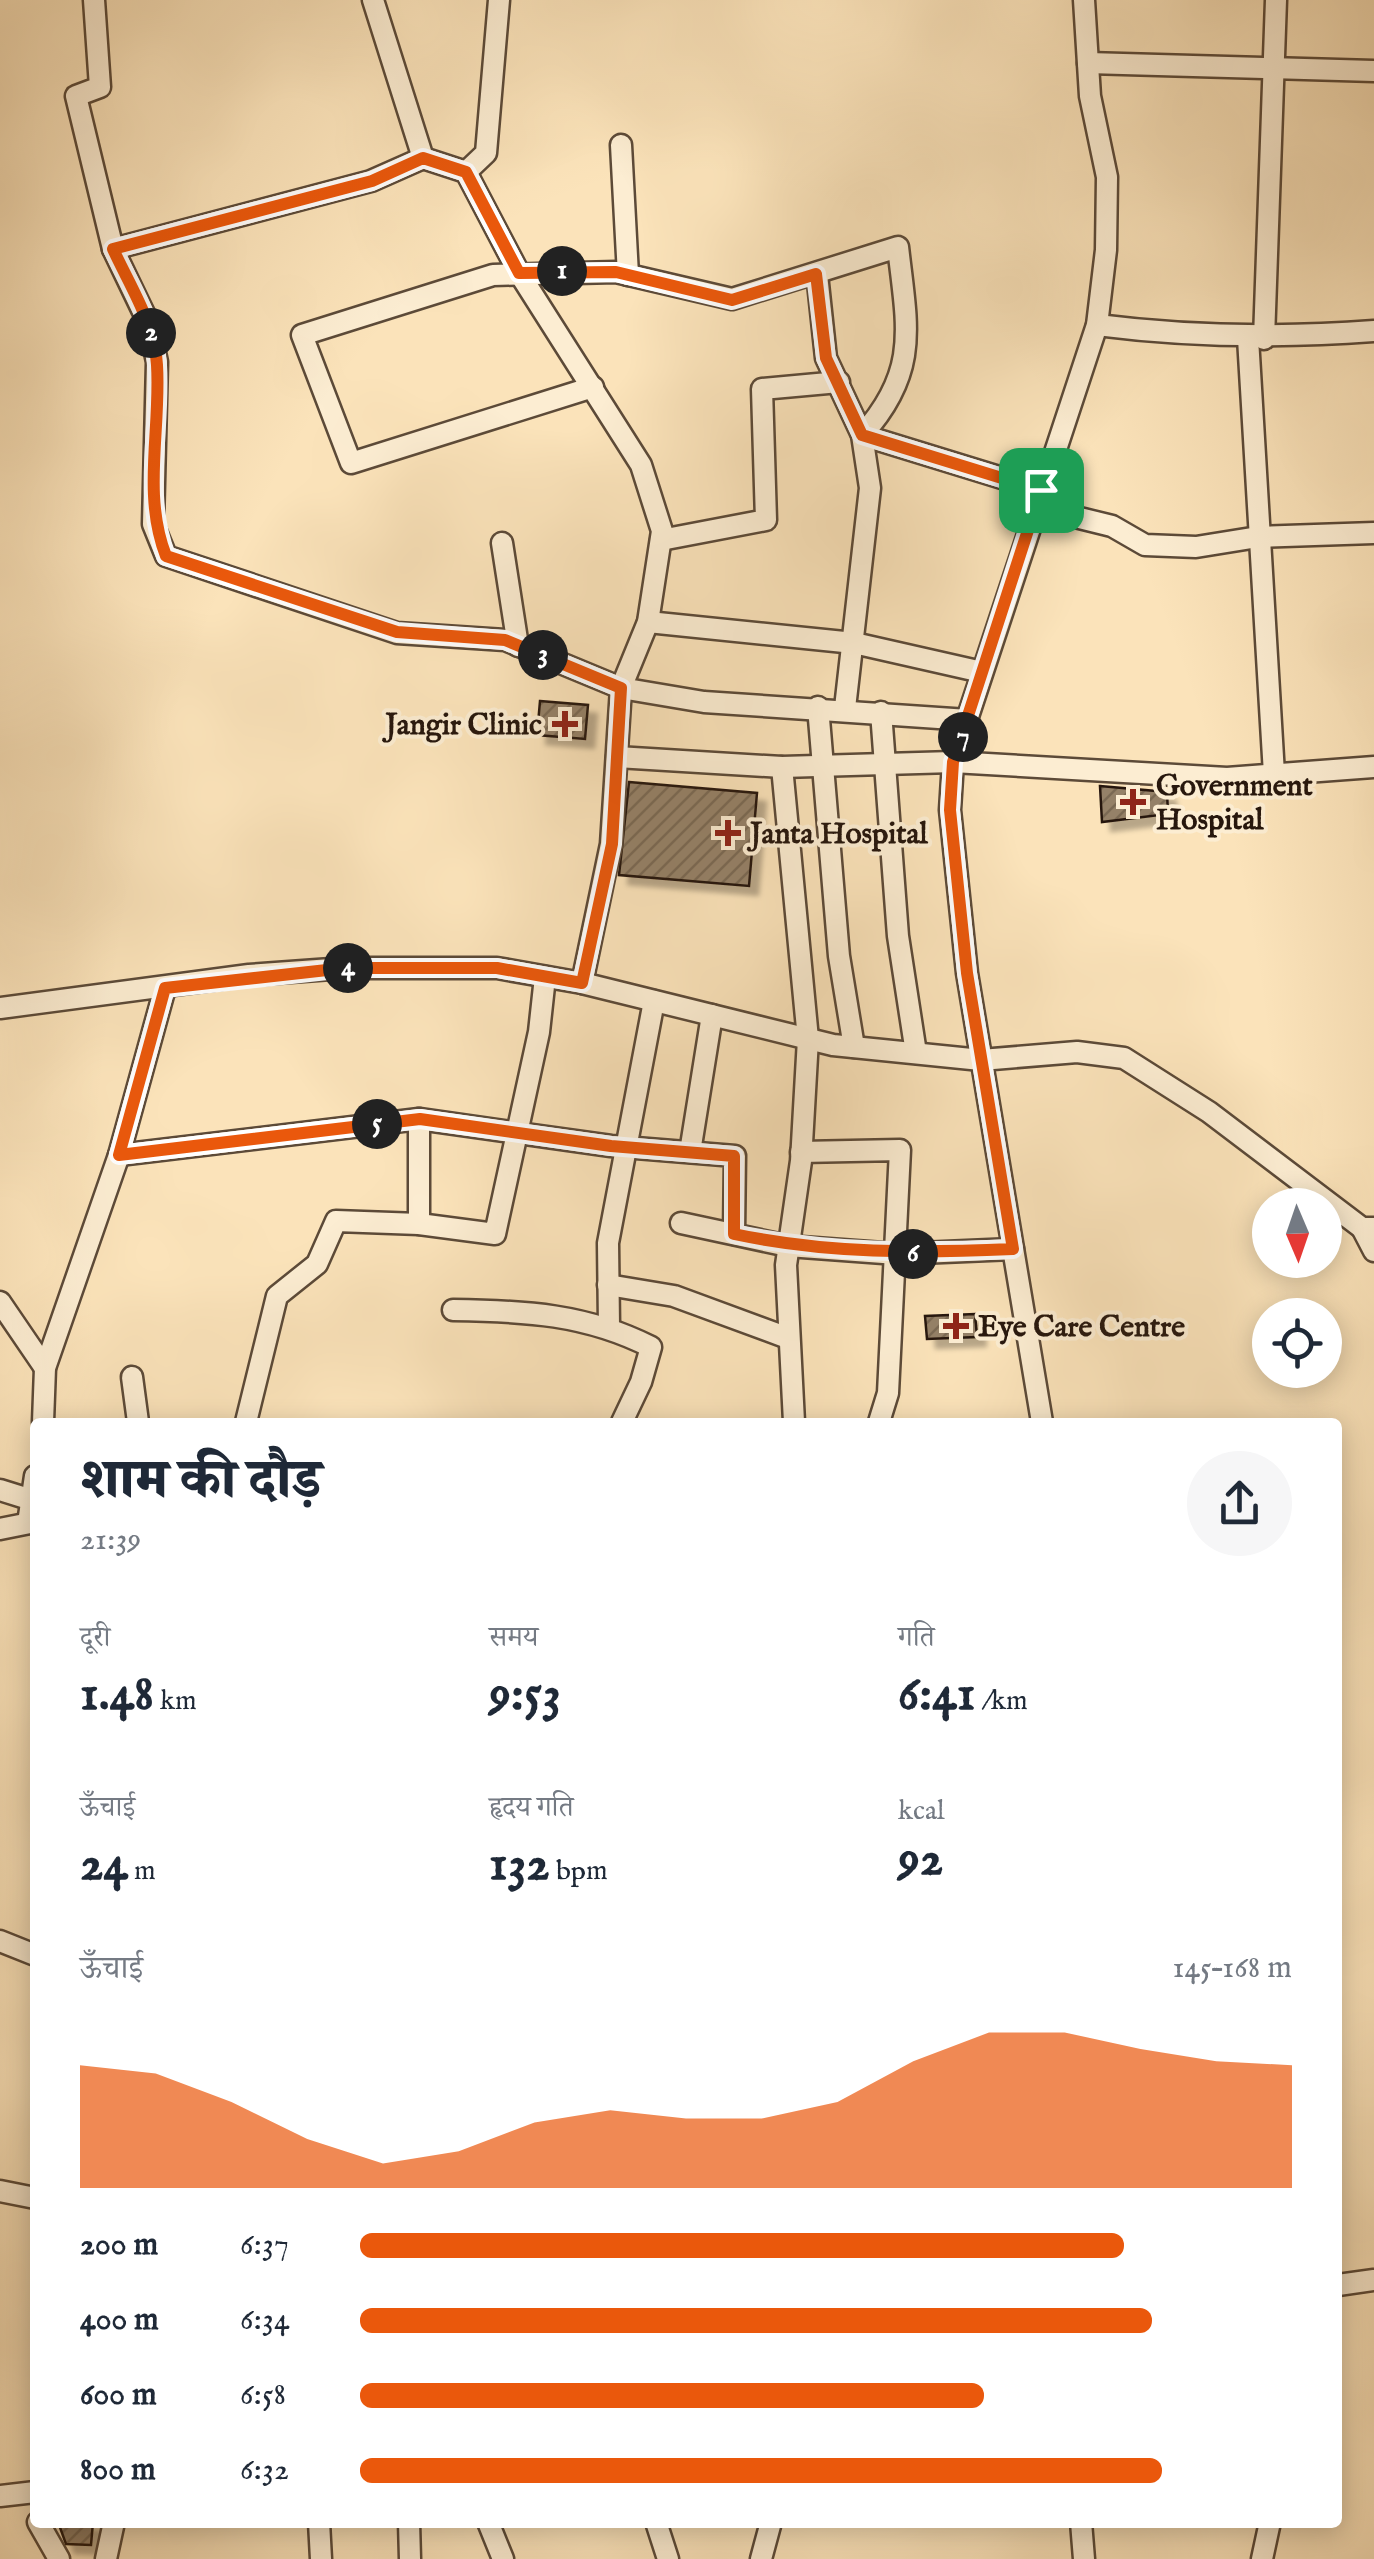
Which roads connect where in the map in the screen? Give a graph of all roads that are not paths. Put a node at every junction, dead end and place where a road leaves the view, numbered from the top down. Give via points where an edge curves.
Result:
1 (94, 0) edge
2 (374, 0) edge
3 (499, 0) edge
4 (1084, 0) edge
5 (1276, 0) edge
6 (1088, 63) junction
7 (1275, 67) junction
8 (1374, 71) edge
9 (621, 144) dead end
10 (423, 158) junction
11 (466, 172) junction
12 (113, 249) junction
13 (519, 273) junction
14 (816, 274) junction
15 (628, 275) junction
16 (1097, 325) junction
17 (1374, 331) edge
18 (1256, 338) junction
19 (839, 382) junction
20 (593, 387) junction
21 (862, 435) junction
22 (1038, 498) junction
23 (1374, 533) edge
24 (1258, 537) junction
25 (661, 540) junction
26 (502, 543) dead end
27 (648, 622) junction
28 (854, 643) junction
29 (518, 646) junction
30 (982, 672) junction
31 (621, 688) junction
32 (818, 707) junction
33 (845, 708) junction
34 (881, 712) junction
35 (968, 720) junction
36 (617, 757) junction
37 (953, 762) junction
38 (885, 763) junction
39 (820, 766) junction
40 (782, 767) junction
41 (1374, 767) edge
42 (1274, 774) junction
43 (545, 977) junction
44 (582, 983) junction
45 (165, 988) junction
46 (654, 1002) junction
47 (0, 1008) edge
48 (712, 1016) junction
49 (808, 1039) junction
50 (854, 1047) junction
51 (916, 1053) junction
52 (982, 1060) junction
53 (420, 1119) junction
54 (518, 1132) junction
55 (626, 1147) junction
56 (690, 1152) junction
57 (801, 1152) junction
58 (119, 1155) junction
59 (680, 1222) dead end
60 (419, 1224) junction
61 (1368, 1228) edge
62 (734, 1234) junction
63 (788, 1246) junction
64 (1013, 1249) junction
65 (1374, 1251) edge
66 (897, 1254) junction
67 (608, 1286) junction
68 (0, 1302) edge
69 (453, 1310) dead end
70 (609, 1326) junction
71 (788, 1338) junction
72 (45, 1368) junction
73 (132, 1377) dead end
74 (43, 1418) edge
75 (137, 1418) edge
76 (247, 1418) edge
77 (624, 1418) edge
78 (792, 1418) edge
79 (880, 1418) edge
80 (1041, 1418) edge
81 (0, 1490) edge
82 (30, 1499) edge
83 (30, 1522) edge
84 (0, 1528) edge
85 (0, 1941) edge
86 (30, 1953) edge
87 (0, 2191) edge
88 (30, 2197) edge
89 (1374, 2280) edge
90 (1342, 2285) edge
91 (41, 2528) edge
92 (113, 2528) edge
93 (319, 2528) edge
94 (410, 2528) edge
95 (490, 2528) edge
96 (658, 2528) edge
97 (769, 2528) edge
98 (1081, 2528) edge
99 (1269, 2528) edge
100 (60, 2559) edge
101 (106, 2559) edge
102 (320, 2559) edge
103 (410, 2559) edge
104 (503, 2559) edge
105 (668, 2559) edge
106 (761, 2559) edge
107 (1084, 2559) edge
108 (1262, 2559) edge

1 - 12 street via 100,87 76,96
2 - 10 street
3 - 11 street via 486,154
4 - 6 street
5 - 7 street
6 - 7 street
6 - 16 street via 1107,177
7 - 8 street
7 - 18 street
9 - 15 street
10 - 11 street
10 - 12 street via 372,181
11 - 13 street
12 - 29 street via 149,324 157,362 153,524 166,556 397,632
13 - 15 street
13 - 20 street
13 - 20 street via 492,275 302,334 351,463
14 - 15 street via 732,300
14 - 19 street via 826,358
14 - 21 street via 898,247 906,365 884,411
16 - 18 street
16 - 22 street
17 - 18 street
18 - 24 street
19 - 21 street
19 - 25 street via 762,388 766,520
20 - 25 street via 641,466
21 - 22 street
21 - 28 street via 870,488
22 - 24 street via 1145,546 1196,547
22 - 30 street
23 - 24 street
24 - 42 street
25 - 27 street
26 - 29 street
27 - 28 street
27 - 31 street
28 - 30 street
28 - 33 street
29 - 31 street
30 - 35 street
31 - 32 street via 704,702
31 - 36 street
32 - 33 street
32 - 39 street
33 - 34 street
34 - 35 street
34 - 38 street
35 - 37 street
36 - 40 street
36 - 44 street via 612,844
37 - 38 street
37 - 42 street via 1227,778
37 - 52 street via 950,810
38 - 39 street
38 - 51 street via 898,936
39 - 40 street
39 - 50 street
40 - 49 street
41 - 42 street
43 - 44 street
43 - 45 street via 497,968 345,968
43 - 54 street
44 - 46 street
45 - 47 street
45 - 58 street
46 - 48 street
46 - 55 street
48 - 49 street
48 - 56 street
49 - 50 street
49 - 57 street
50 - 51 street
51 - 52 street
52 - 61 street via 1077,1052 1124,1058
52 - 64 street
53 - 54 street
53 - 58 street
53 - 60 street
54 - 55 street
54 - 60 street via 495,1234
55 - 56 street
55 - 67 street via 608,1243
56 - 62 street via 734,1156
57 - 63 street
57 - 66 street via 900,1150
58 - 72 street
59 - 62 street
60 - 76 street via 336,1221 316,1264 277,1296
61 - 65 street
62 - 63 street
63 - 66 street
63 - 71 street
64 - 66 street
64 - 80 street
66 - 79 street via 888,1393
67 - 70 street
67 - 71 street via 674,1296
68 - 72 street
69 - 70 street via 525,1311
70 - 77 street via 651,1347
71 - 78 street
72 - 74 street
73 - 75 street
81 - 82 street
83 - 84 street
85 - 86 street
87 - 88 street
89 - 90 street
91 - 100 street
92 - 101 street
93 - 102 street
94 - 103 street
95 - 104 street
96 - 105 street
97 - 106 street
98 - 107 street
99 - 108 street

